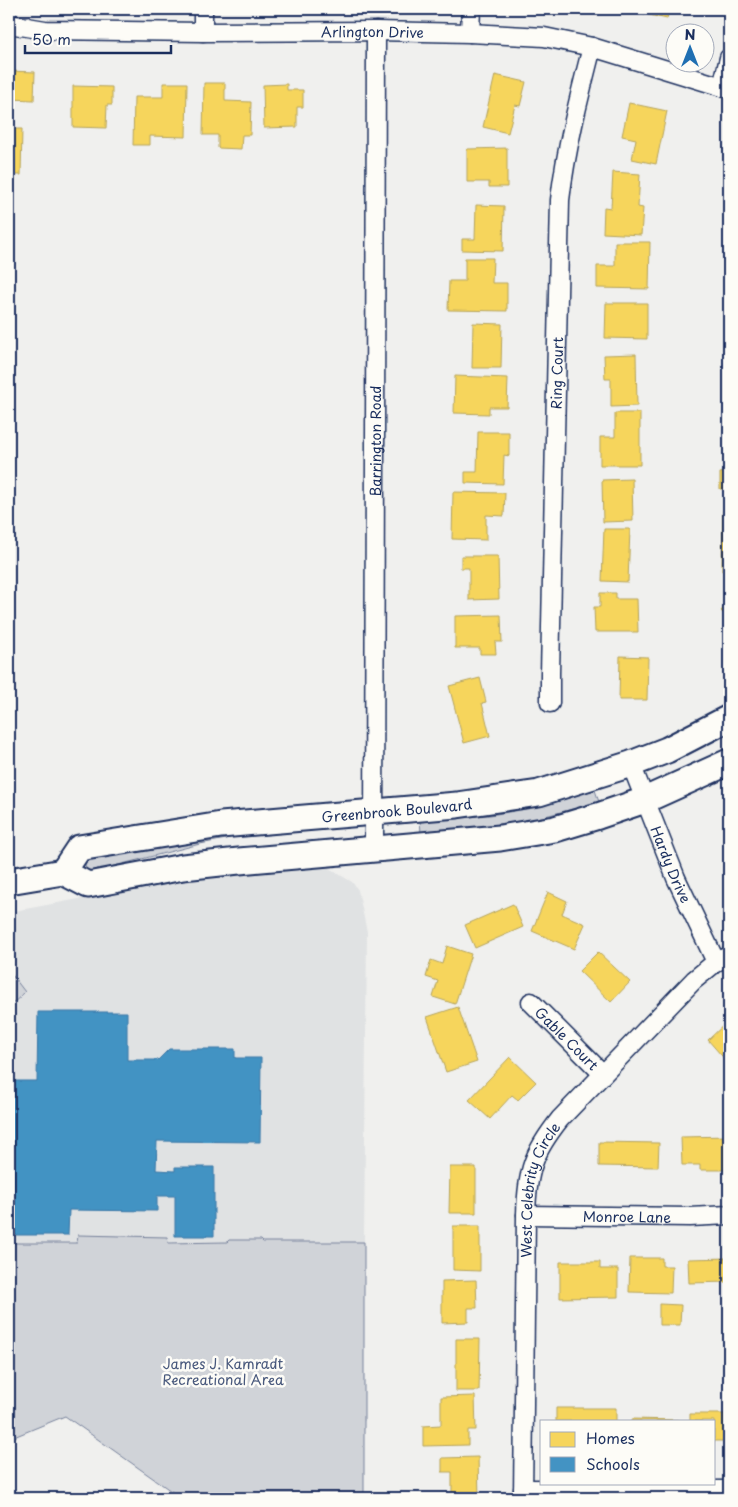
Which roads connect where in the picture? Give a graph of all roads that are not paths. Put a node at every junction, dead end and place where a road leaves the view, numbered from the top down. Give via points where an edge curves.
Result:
1 (203, 9) edge
2 (471, 9) edge
3 (9, 24) edge
4 (376, 31) junction
5 (203, 32) junction
6 (470, 33) junction
7 (592, 47) junction
8 (729, 58) edge
9 (726, 88) edge
10 (550, 703) dead end
11 (729, 718) edge
12 (729, 762) edge
13 (631, 764) junction
14 (645, 800) junction
15 (374, 811) junction
16 (374, 850) junction
17 (63, 872) junction
18 (9, 881) edge
19 (723, 959) edge
20 (531, 1002) dead end
21 (603, 1074) junction
22 (526, 1214) junction
23 (729, 1215) edge
24 (729, 1490) edge
25 (523, 1493) edge

1 - 5 street
2 - 6 street
3 - 5 street, Arlington Drive via 46,30
4 - 5 street, Arlington Drive
4 - 6 street, Arlington Drive
4 - 15 street, Barrington Road
6 - 7 street, Arlington Drive via 544,37
7 - 9 street, Arlington Drive
7 - 10 street, Ring Court via 572,123 560,200
8 - 9 street
11 - 13 main road, Greenbrook Boulevard via 667,750
12 - 14 main road
13 - 14 street, Hardy Drive
13 - 15 main road, Greenbrook Boulevard via 539,794
14 - 16 main road via 555,829 500,838
14 - 19 street, Hardy Drive via 676,878
15 - 16 street, Barrington Road
15 - 17 main road, Greenbrook Boulevard via 221,825 79,848
16 - 17 main road via 202,865 88,885
17 - 18 main road
19 - 21 street, West Celebrity Circle via 694,980
20 - 21 street, Gable Court
21 - 22 street, West Celebrity Circle via 546,1136 530,1171
22 - 23 street, Monroe Lane
22 - 25 street, West Celebrity Circle
24 - 25 street

